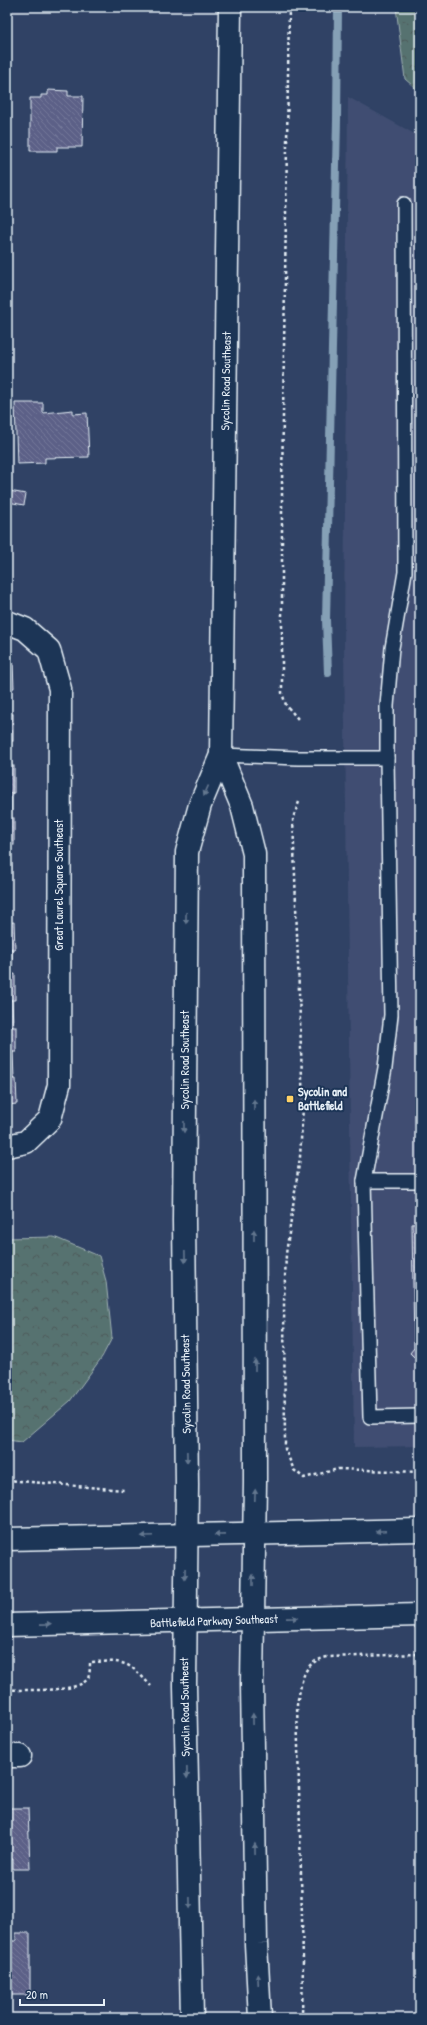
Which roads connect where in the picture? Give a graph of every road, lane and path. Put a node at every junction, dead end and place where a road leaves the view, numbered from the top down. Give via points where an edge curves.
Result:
1 (230, 7) edge
2 (289, 7) edge
3 (404, 204) dead end
4 (7, 622) edge
5 (298, 719) dead end
6 (221, 755) junction
7 (387, 758) junction
8 (298, 802) dead end
9 (7, 1146) edge
10 (420, 1180) edge
11 (364, 1181) junction
12 (420, 1416) edge
13 (420, 1472) edge
14 (7, 1480) edge
15 (124, 1490) dead end
16 (420, 1530) edge
17 (253, 1534) junction
18 (186, 1535) junction
19 (7, 1539) edge
20 (420, 1615) edge
21 (253, 1619) junction
22 (185, 1622) junction
23 (7, 1625) edge
24 (420, 1654) edge
25 (151, 1686) dead end
26 (7, 1690) edge
27 (192, 2018) edge
28 (260, 2018) edge
29 (302, 2018) edge

1 - 6 main road, Sycolin Road Southeast
2 - 5 path via 282,491 282,693 286,705
3 - 7 lane via 404,572 392,648 387,706
4 - 9 main road, Great Laurel Square Southeast via 25,629 49,650 60,689 59,1085 50,1119 26,1142
6 - 7 lane
17 -> 6 main road, Sycolin Road Southeast via 254,854 242,806
6 -> 18 main road, Sycolin Road Southeast via 200,805 187,852 184,1222
7 - 11 lane via 391,1015 385,1068
8 - 13 path via 293,818 303,1107 300,1157 286,1254 285,1449 294,1470 304,1478 338,1469
10 - 11 lane
11 - 12 lane via 370,1417
14 - 15 path
16 -> 17 main road
17 -> 18 main road
21 -> 17 main road, Sycolin Road Southeast
18 -> 19 main road
18 -> 22 main road, Sycolin Road Southeast
21 -> 20 main road, Battlefield Parkway Southeast
21 - 22 main road, Battlefield Parkway Southeast
28 -> 21 main road, Sycolin Road Southeast via 256,1920
23 -> 22 main road, Battlefield Parkway Southeast
22 -> 27 main road, Sycolin Road Southeast
24 - 29 path via 328,1656 307,1667 297,1704 303,1954
25 - 26 path via 128,1665 118,1661 90,1662 89,1677 82,1684 70,1688

